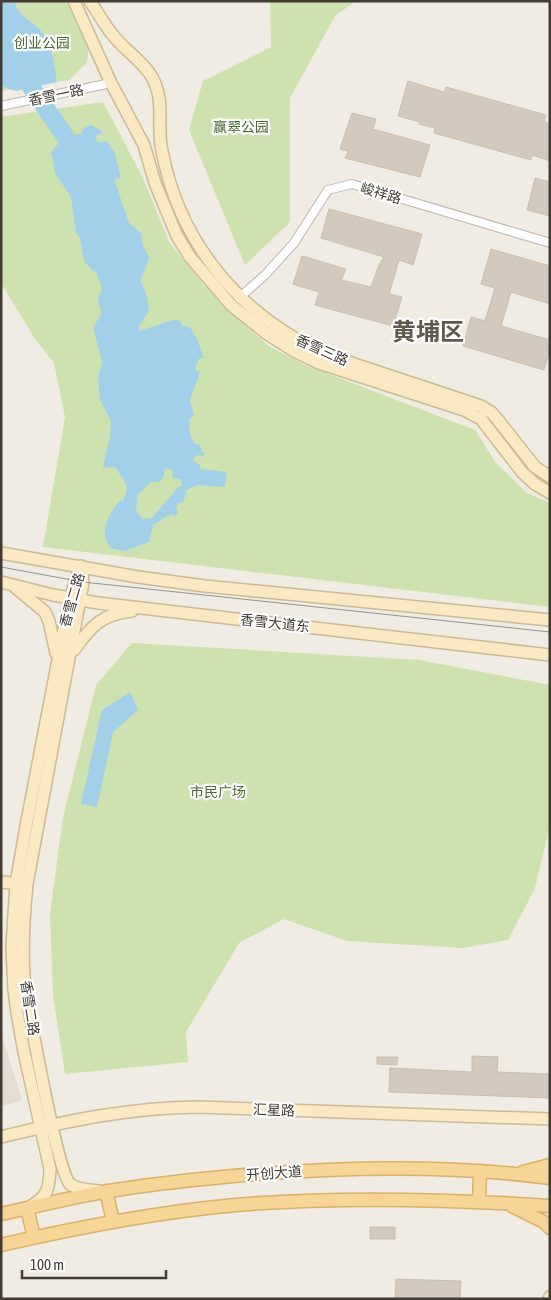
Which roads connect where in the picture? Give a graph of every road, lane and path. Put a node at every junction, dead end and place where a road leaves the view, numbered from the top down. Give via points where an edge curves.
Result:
1 (74, 1) edge
2 (90, 1) edge
3 (111, 83) junction
4 (1, 106) edge
5 (550, 243) edge
6 (240, 297) junction
7 (231, 305) junction
8 (550, 477) edge
9 (550, 493) edge
10 (1, 553) edge
11 (81, 566) junction
12 (6, 584) edge
13 (75, 599) junction
14 (150, 609) junction
15 (550, 620) edge
16 (71, 653) junction
17 (550, 655) edge
18 (58, 659) junction
19 (1, 882) edge
20 (21, 884) junction
21 (550, 1119) edge
22 (47, 1126) junction
23 (1, 1137) edge
24 (550, 1165) edge
25 (480, 1172) junction
26 (519, 1174) junction
27 (550, 1178) edge
28 (105, 1192) junction
29 (479, 1202) junction
30 (506, 1203) junction
31 (550, 1206) edge
32 (27, 1208) junction
33 (1, 1214) edge
34 (114, 1221) junction
35 (550, 1228) edge
36 (34, 1237) junction
37 (1, 1245) edge

1 - 3 street, 香雪三路
2 - 6 street, 香雪三路 via 117,40 152,76 161,99 161,149 174,196 200,248
3 - 4 street, 香雪一路
3 - 7 street, 香雪三路 via 144,145 155,183 178,236 190,258
5 - 6 street, 峻祥路 via 352,184 328,190 294,243
6 - 7 street, 峻祥路
6 - 8 street, 香雪三路 via 280,329 330,356 481,406 492,413 536,467
7 - 9 street, 香雪三路 via 266,334 320,363 464,410 481,419 522,472
10 - 11 street
11 - 13 street, 香雪二路
11 - 15 street via 205,586
12 - 13 street, 香雪大道东
12 - 18 street via 45,612
13 - 14 street, 香雪大道东
13 - 16 street, 香雪二路
13 - 18 street, 香雪二路
14 - 16 street via 121,612 103,618
14 - 17 street, 香雪大道东
16 - 20 street, 香雪二路
18 - 20 street, 香雪二路
19 - 20 street
20 - 22 street, 香雪二路 via 24,975
21 - 22 street, 汇星路 via 199,1107 122,1112
22 - 23 street, 汇星路
22 - 28 street via 70,1184
22 - 32 street via 49,1187 40,1200
24 - 26 main road
25 - 26 main road, 开创大道
25 - 28 main road, 开创大道 via 410,1168 295,1172
25 - 29 main road
26 - 27 main road, 开创大道
28 - 32 main road, 开创大道
28 - 34 main road
29 - 30 main road
29 - 34 main road via 383,1199 279,1202
30 - 31 main road
30 - 35 main road
32 - 33 main road, 开创大道
32 - 36 main road
34 - 36 main road
36 - 37 main road

